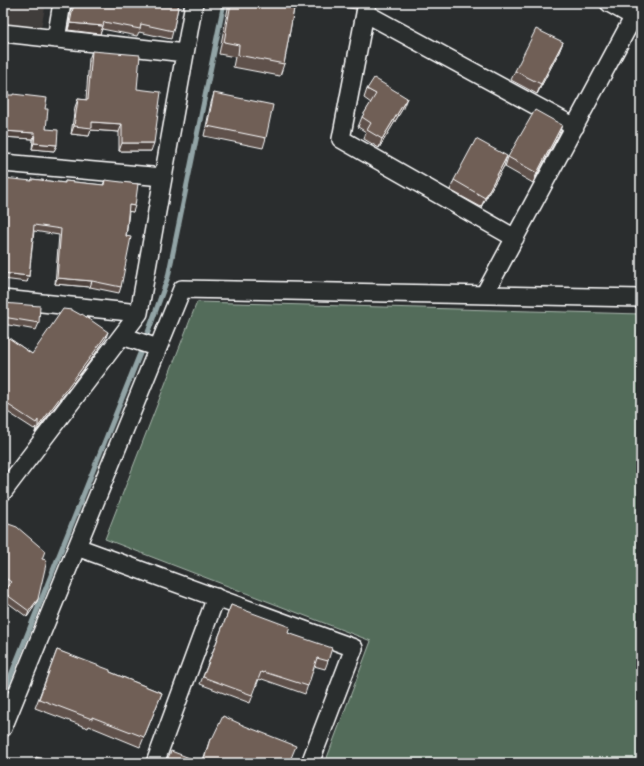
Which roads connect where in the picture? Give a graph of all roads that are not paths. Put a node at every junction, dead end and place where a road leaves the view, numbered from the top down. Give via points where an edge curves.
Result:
1 (62, 3) edge
2 (194, 3) edge
3 (609, 3) edge
4 (366, 8) edge
5 (639, 14) edge
6 (3, 33) edge
7 (56, 39) junction
8 (185, 53) junction
9 (574, 127) junction
10 (3, 163) edge
11 (164, 177) junction
12 (515, 238) junction
13 (484, 295) junction
14 (641, 298) edge
15 (3, 299) edge
16 (139, 313) junction
17 (122, 336) junction
18 (158, 348) junction
19 (3, 492) edge
20 (77, 547) junction
21 (216, 597) junction
22 (3, 728) edge
23 (155, 763) edge
24 (310, 763) edge

1 - 7 street
2 - 8 street
3 - 5 street
4 - 9 street
4 - 12 street via 341,139
5 - 9 street
6 - 7 street
7 - 8 street
8 - 11 street
9 - 12 street
10 - 11 street
11 - 16 street
12 - 13 street
13 - 14 street
13 - 18 street via 182,289
15 - 16 street
16 - 17 street
17 - 18 street
17 - 19 street
18 - 20 street
20 - 21 street
20 - 22 street
21 - 23 street
21 - 24 street via 354,648

